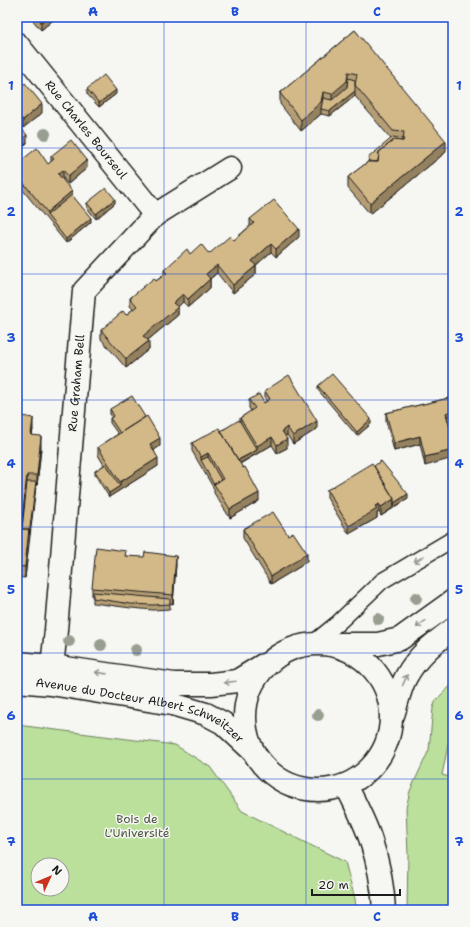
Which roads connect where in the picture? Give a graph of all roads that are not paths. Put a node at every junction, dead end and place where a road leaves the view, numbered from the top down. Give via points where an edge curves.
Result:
1 (17, 44) edge
2 (230, 168) dead end
3 (155, 215) junction
4 (453, 539) edge
5 (453, 601) edge
6 (453, 629) edge
7 (322, 644) junction
8 (276, 657) junction
9 (17, 663) edge
10 (52, 666) junction
11 (17, 681) edge
12 (392, 717) junction
13 (255, 754) junction
14 (346, 785) junction
15 (384, 910) edge

1 - 3 main road, Rue Charles Bourseul
2 - 3 main road, Rue Graham Bell
3 - 10 main road, Rue Graham Bell via 84,291
4 -> 7 lane via 382,581 338,622
5 -> 7 main road via 400,639 378,644
12 -> 6 main road via 405,678 416,662 430,646
7 - 8 main road via 293,648
7 - 12 main road via 355,653 375,670 388,692
8 -> 10 main road, Avenue du Docteur Albert Schweitzer via 237,681 211,684 174,684
8 - 13 main road via 260,672 253,684 245,712 247,733
9 - 10 main road, Avenue du Docteur Albert Schweitzer
11 - 13 main road, Avenue du Docteur Albert Schweitzer via 51,684 172,704 206,714 223,724
12 - 14 main road via 389,738 379,758 365,774
13 - 14 main road via 268,770 285,782 305,789 326,789
14 - 15 main road via 370,836 378,862

